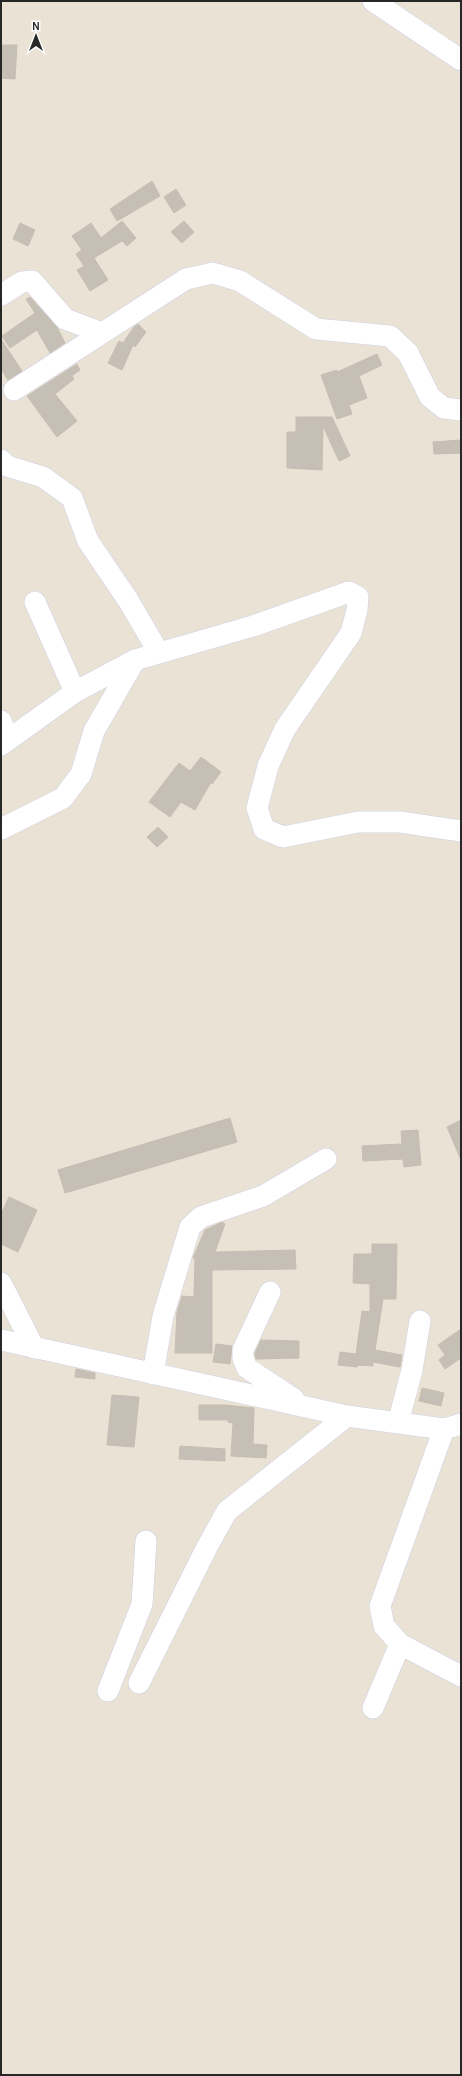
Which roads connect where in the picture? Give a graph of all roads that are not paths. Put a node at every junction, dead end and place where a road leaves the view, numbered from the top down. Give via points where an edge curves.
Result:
1 (373, 1) edge
2 (461, 60) edge
3 (1, 295) edge
4 (102, 333) junction
5 (14, 390) dead end
6 (461, 410) edge
7 (1, 460) edge
8 (35, 602) dead end
9 (159, 653) junction
10 (135, 660) junction
11 (75, 692) junction
12 (3, 735) edge
13 (1, 829) edge
14 (461, 831) edge
15 (326, 1160) dead end
16 (1, 1283) edge
17 (270, 1292) dead end
18 (420, 1321) dead end
19 (1, 1340) edge
20 (34, 1348) junction
21 (152, 1374) junction
22 (304, 1406) junction
23 (347, 1416) junction
24 (398, 1423) junction
25 (452, 1427) edge
26 (146, 1541) dead end
27 (142, 1604) junction
28 (175, 1611) junction
29 (400, 1644) junction
30 (461, 1676) edge
31 (139, 1683) dead end
32 (108, 1691) dead end
33 (373, 1708) dead end

1 - 2 street
3 - 4 street via 22,282 32,281 65,319
4 - 5 street
4 - 6 street via 186,279 213,273 240,281 316,329 390,336 408,353 430,397 444,408
7 - 9 street via 7,466 43,477 72,498 88,541 128,600
8 - 11 street
9 - 10 street
9 - 14 street via 300,611 333,596 349,592 353,594 358,597 358,610 351,633 285,729 268,766 256,808 264,829 283,837 358,822 400,822
10 - 11 street
10 - 13 street via 94,731 81,774 63,798
11 - 12 street
15 - 21 street via 262,1196 201,1217 190,1227 163,1316
16 - 20 street
17 - 22 street via 244,1350 243,1358 247,1368
18 - 24 street via 412,1370
19 - 20 street
20 - 21 street
21 - 22 street
22 - 23 street
23 - 24 street
23 - 28 street via 227,1511
24 - 25 street
25 - 29 street via 380,1606 384,1626
26 - 27 street
27 - 28 street
27 - 32 street
28 - 31 street
29 - 30 street
29 - 33 street

